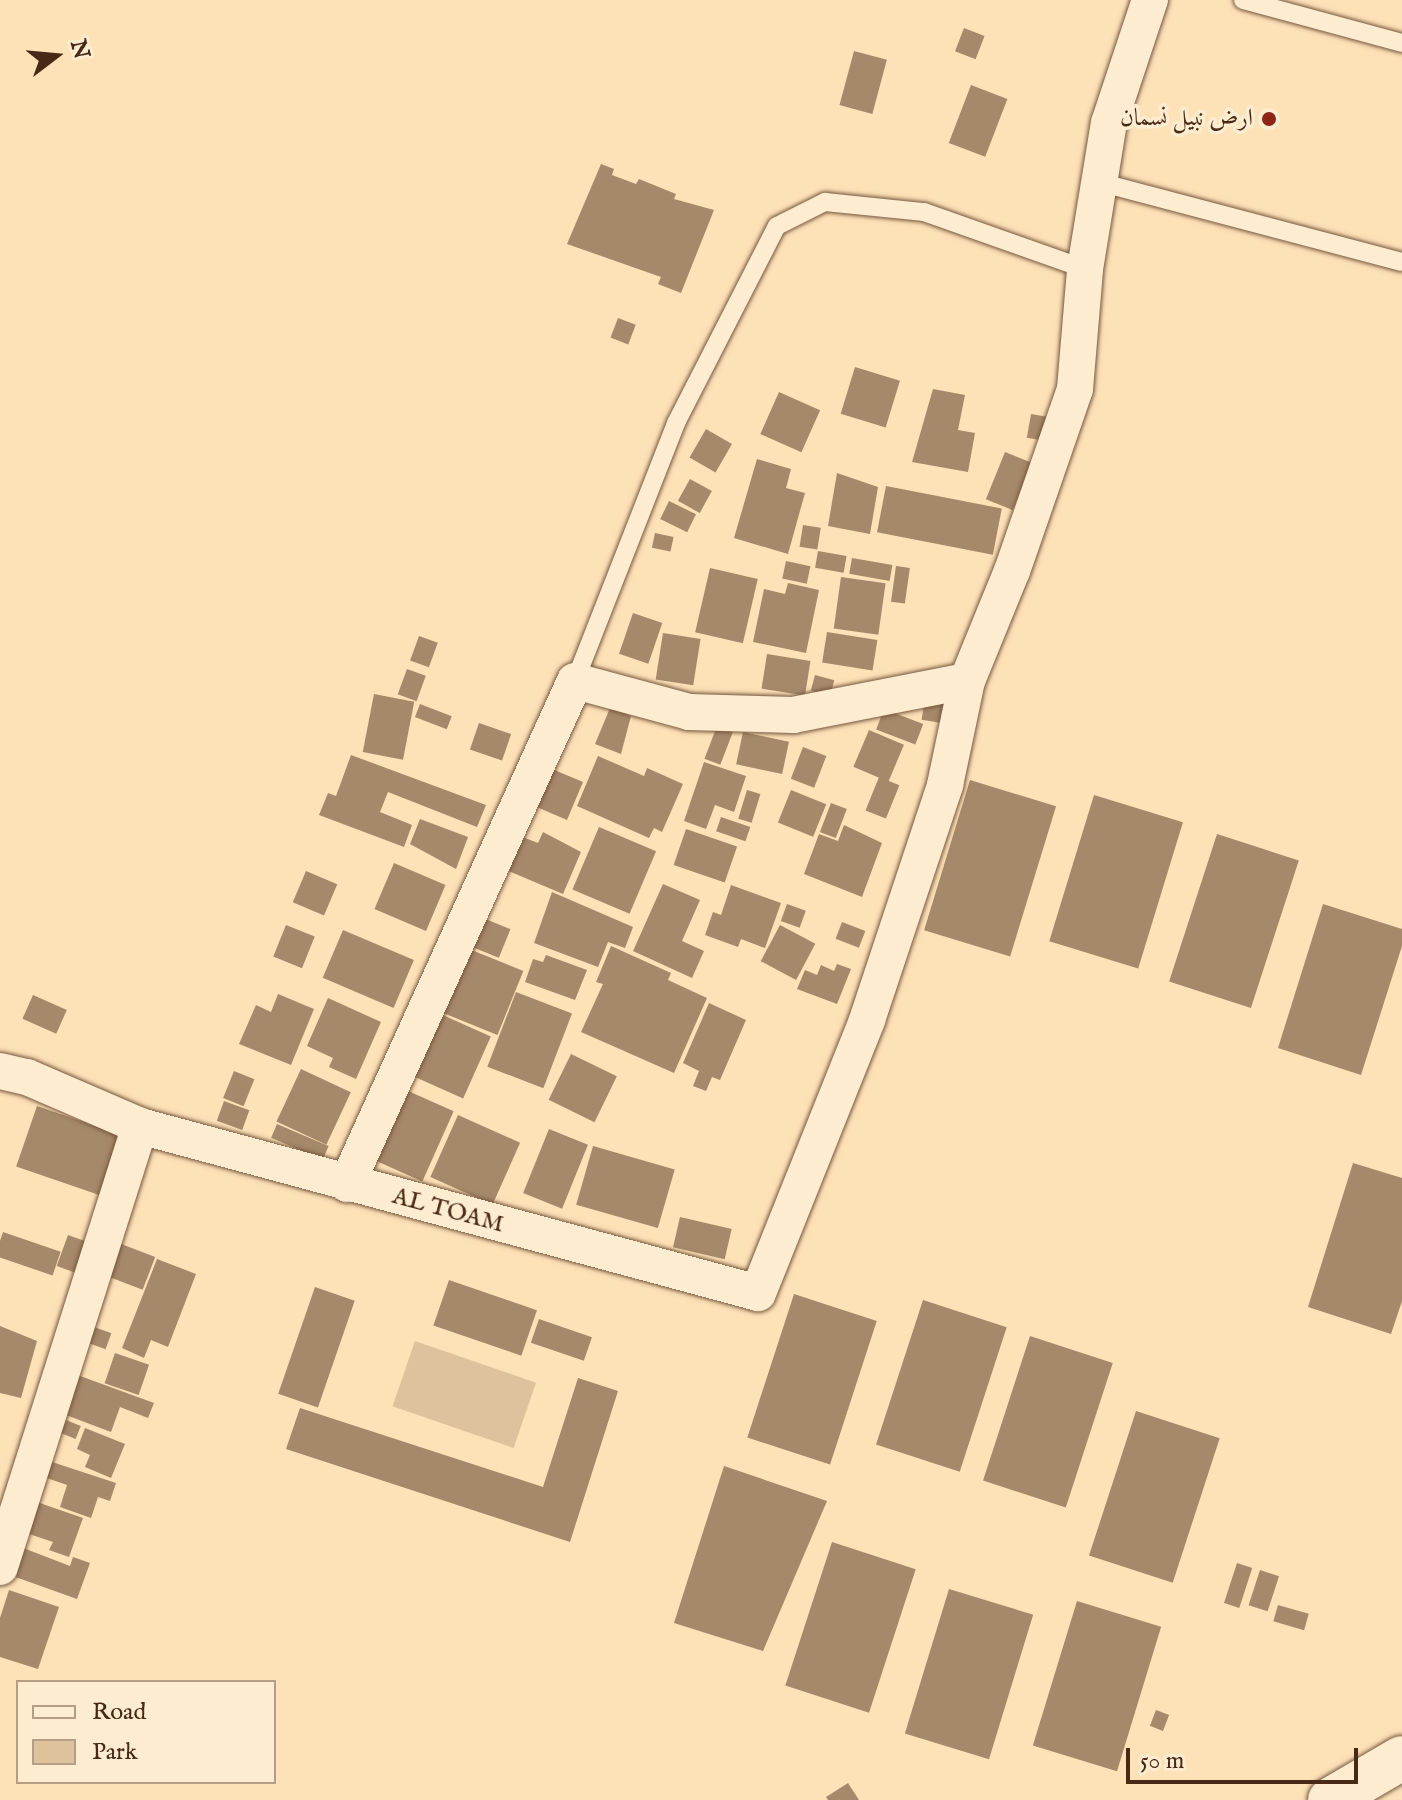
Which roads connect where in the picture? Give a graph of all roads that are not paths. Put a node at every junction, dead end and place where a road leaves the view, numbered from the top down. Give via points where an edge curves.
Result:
1 (1150, 0) edge
2 (1243, 0) edge
3 (1402, 43) edge
4 (1099, 182) junction
5 (1402, 262) edge
6 (1085, 269) junction
7 (575, 681) junction
8 (967, 681) junction
9 (0, 1071) edge
10 (140, 1126) junction
11 (347, 1184) junction
12 (0, 1567) edge
13 (1402, 1758) edge
14 (1330, 1800) edge

1 - 4 street via 1109,123
2 - 3 lane
4 - 5 lane
4 - 6 street
6 - 7 lane via 924,212 825,202 777,226 676,423
6 - 8 street via 1075,389 1012,571
7 - 8 street via 689,712 793,715
7 - 11 street
8 - 11 street, AL TOAM via 945,785 867,1020 758,1293
9 - 10 street, AL TOAM via 27,1077
10 - 11 street, AL TOAM
10 - 12 street
13 - 14 street

